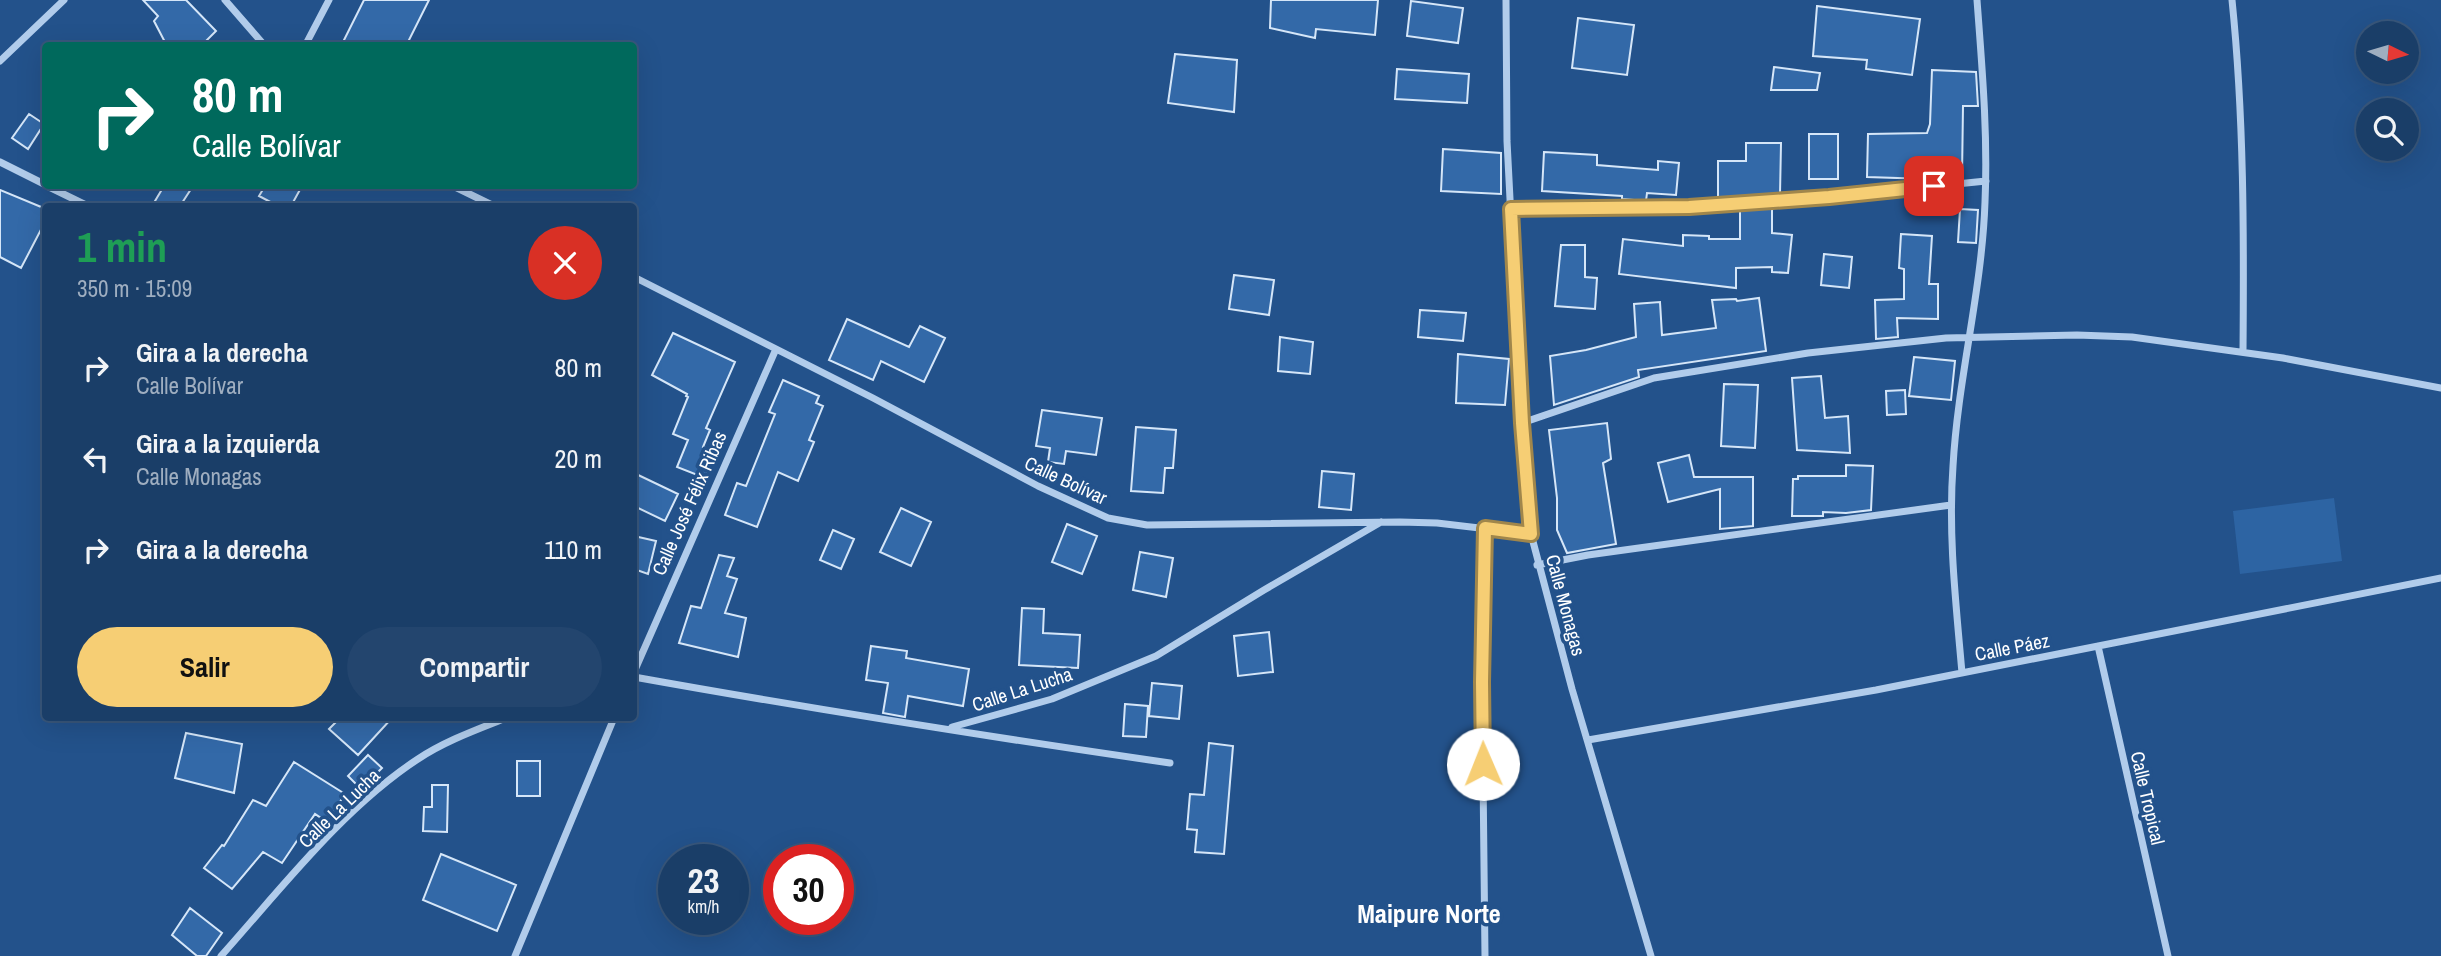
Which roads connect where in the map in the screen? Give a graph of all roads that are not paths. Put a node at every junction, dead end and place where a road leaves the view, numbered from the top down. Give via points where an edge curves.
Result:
1 (64, 0) edge
2 (225, 0) edge
3 (330, 0) edge
4 (1506, 0) edge
5 (1977, 0) edge
6 (2232, 0) edge
7 (262, 42) edge
8 (307, 42) dead end
9 (0, 61) edge
10 (0, 162) edge
11 (1986, 181) junction
12 (42, 183) edge
13 (54, 189) edge
14 (459, 189) edge
15 (82, 203) edge
16 (488, 203) edge
17 (1511, 209) junction
18 (637, 279) edge
19 (1969, 338) junction
20 (776, 349) junction
21 (2243, 352) junction
22 (2441, 388) edge
23 (1522, 423) junction
24 (1951, 505) junction
25 (1382, 522) junction
26 (1485, 528) junction
27 (1531, 534) junction
28 (1538, 565) junction
29 (2441, 578) edge
30 (2098, 646) junction
31 (637, 667) edge
32 (1962, 673) junction
33 (637, 675) edge
34 (499, 721) edge
35 (613, 721) edge
36 (948, 728) junction
37 (1588, 740) junction
38 (1170, 763) dead end
39 (221, 956) edge
40 (515, 956) edge
41 (1485, 956) edge
42 (1651, 956) edge
43 (2168, 956) edge

1 - 9 street
2 - 7 street
3 - 8 street
4 - 17 street, Calle Monagas
5 - 11 street
6 - 21 street via 2244,214
10 - 12 street
11 - 17 street via 1701,206
11 - 19 street
13 - 15 street
14 - 16 street
17 - 23 street, Calle Monagas
18 - 20 street, Calle Bolívar
19 - 21 street via 2132,337
19 - 23 street via 1808,353 1654,378
19 - 24 street
20 - 25 street, Calle Bolívar via 1038,486 1108,517 1157,525
20 - 31 street, Calle José Félix Ribas
21 - 22 street
23 - 27 street, Calle Monagas
24 - 28 street
24 - 32 street
25 - 26 street, Calle Bolívar
25 - 36 street, Calle La Lucha via 1156,656 1052,699
26 - 27 street, Calle Bolívar
26 - 41 street
27 - 28 street, Calle Monagas
28 - 37 street, Calle Monagas
29 - 30 street, Calle Páez
30 - 32 street, Calle Páez
30 - 43 street, Calle Tropical
32 - 37 street, Calle Páez
33 - 36 street, Calle La Lucha
34 - 39 street, Calle La Lucha via 450,741 388,780 334,831
35 - 40 street
36 - 38 street
37 - 42 street, Calle Monagas

